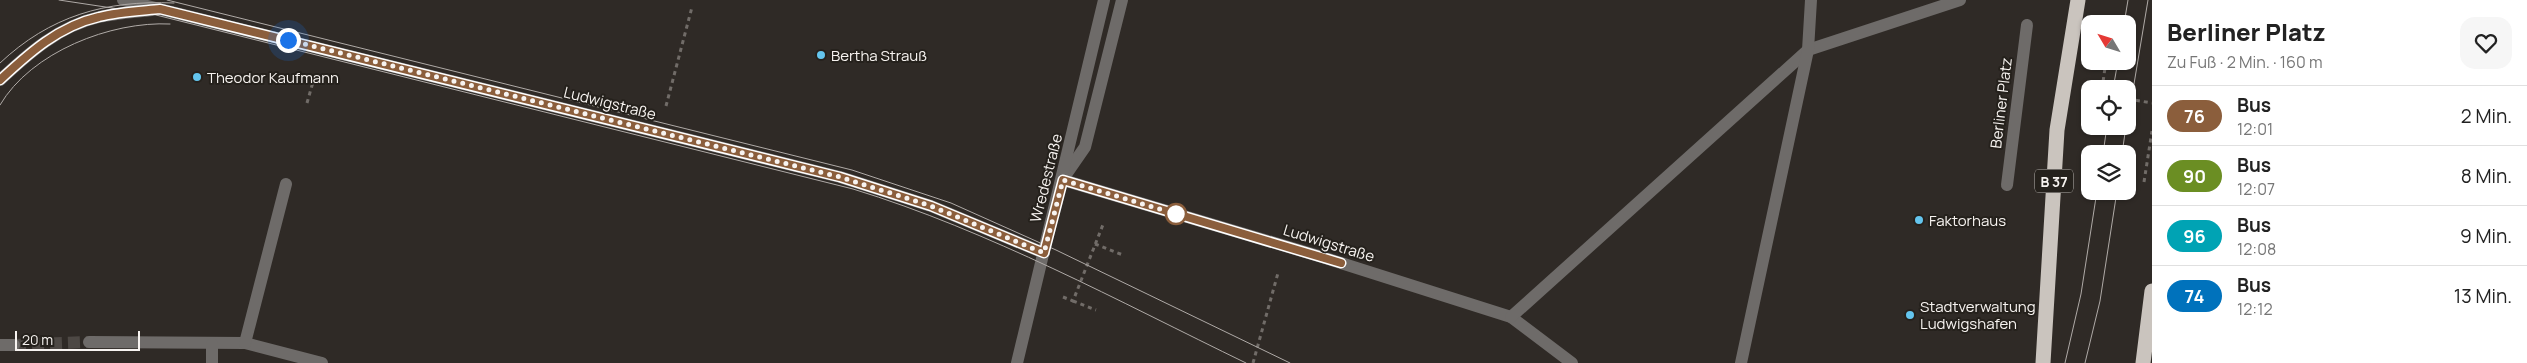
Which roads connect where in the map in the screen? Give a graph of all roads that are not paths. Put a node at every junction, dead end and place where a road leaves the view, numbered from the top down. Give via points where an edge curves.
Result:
1 (123, 0) edge
2 (1104, 0) edge
3 (1122, 0) edge
4 (1811, 0) edge
5 (1960, 0) edge
6 (2078, 0) edge
7 (160, 9) junction
8 (2027, 25) dead end
9 (1808, 50) junction
10 (0, 80) edge
11 (1063, 180) junction
12 (286, 184) dead end
13 (2007, 184) dead end
14 (1044, 253) junction
15 (2152, 292) edge
16 (1511, 317) junction
17 (89, 342) tunnel mouth
18 (245, 343) junction
19 (14, 344) tunnel mouth
20 (212, 344) junction
21 (0, 345) edge
22 (212, 363) edge
23 (322, 363) edge
24 (1017, 363) edge
25 (1572, 363) edge
26 (1741, 363) edge
27 (2043, 363) edge
28 (2143, 363) edge

1 - 7 street, Ludwigstraße
2 - 11 street, Wredestraße
3 - 11 street via 1086,147
4 - 9 street
5 - 9 street
6 - 27 highway, B 37 via 2056,130
7 - 10 street, Ludwigstraße via 99,17 70,27 35,47
7 - 14 street, Ludwigstraße via 886,190
8 - 13 street, Berliner Platz
9 - 16 street
9 - 26 street
11 - 14 street, Wredestraße
11 - 16 street, Ludwigstraße
12 - 18 street
14 - 24 street, Wredestraße
15 - 28 highway
16 - 25 street, Ludwigstraße
17 - 20 street
18 - 20 street
18 - 23 street
19 - 21 street
20 - 22 street

